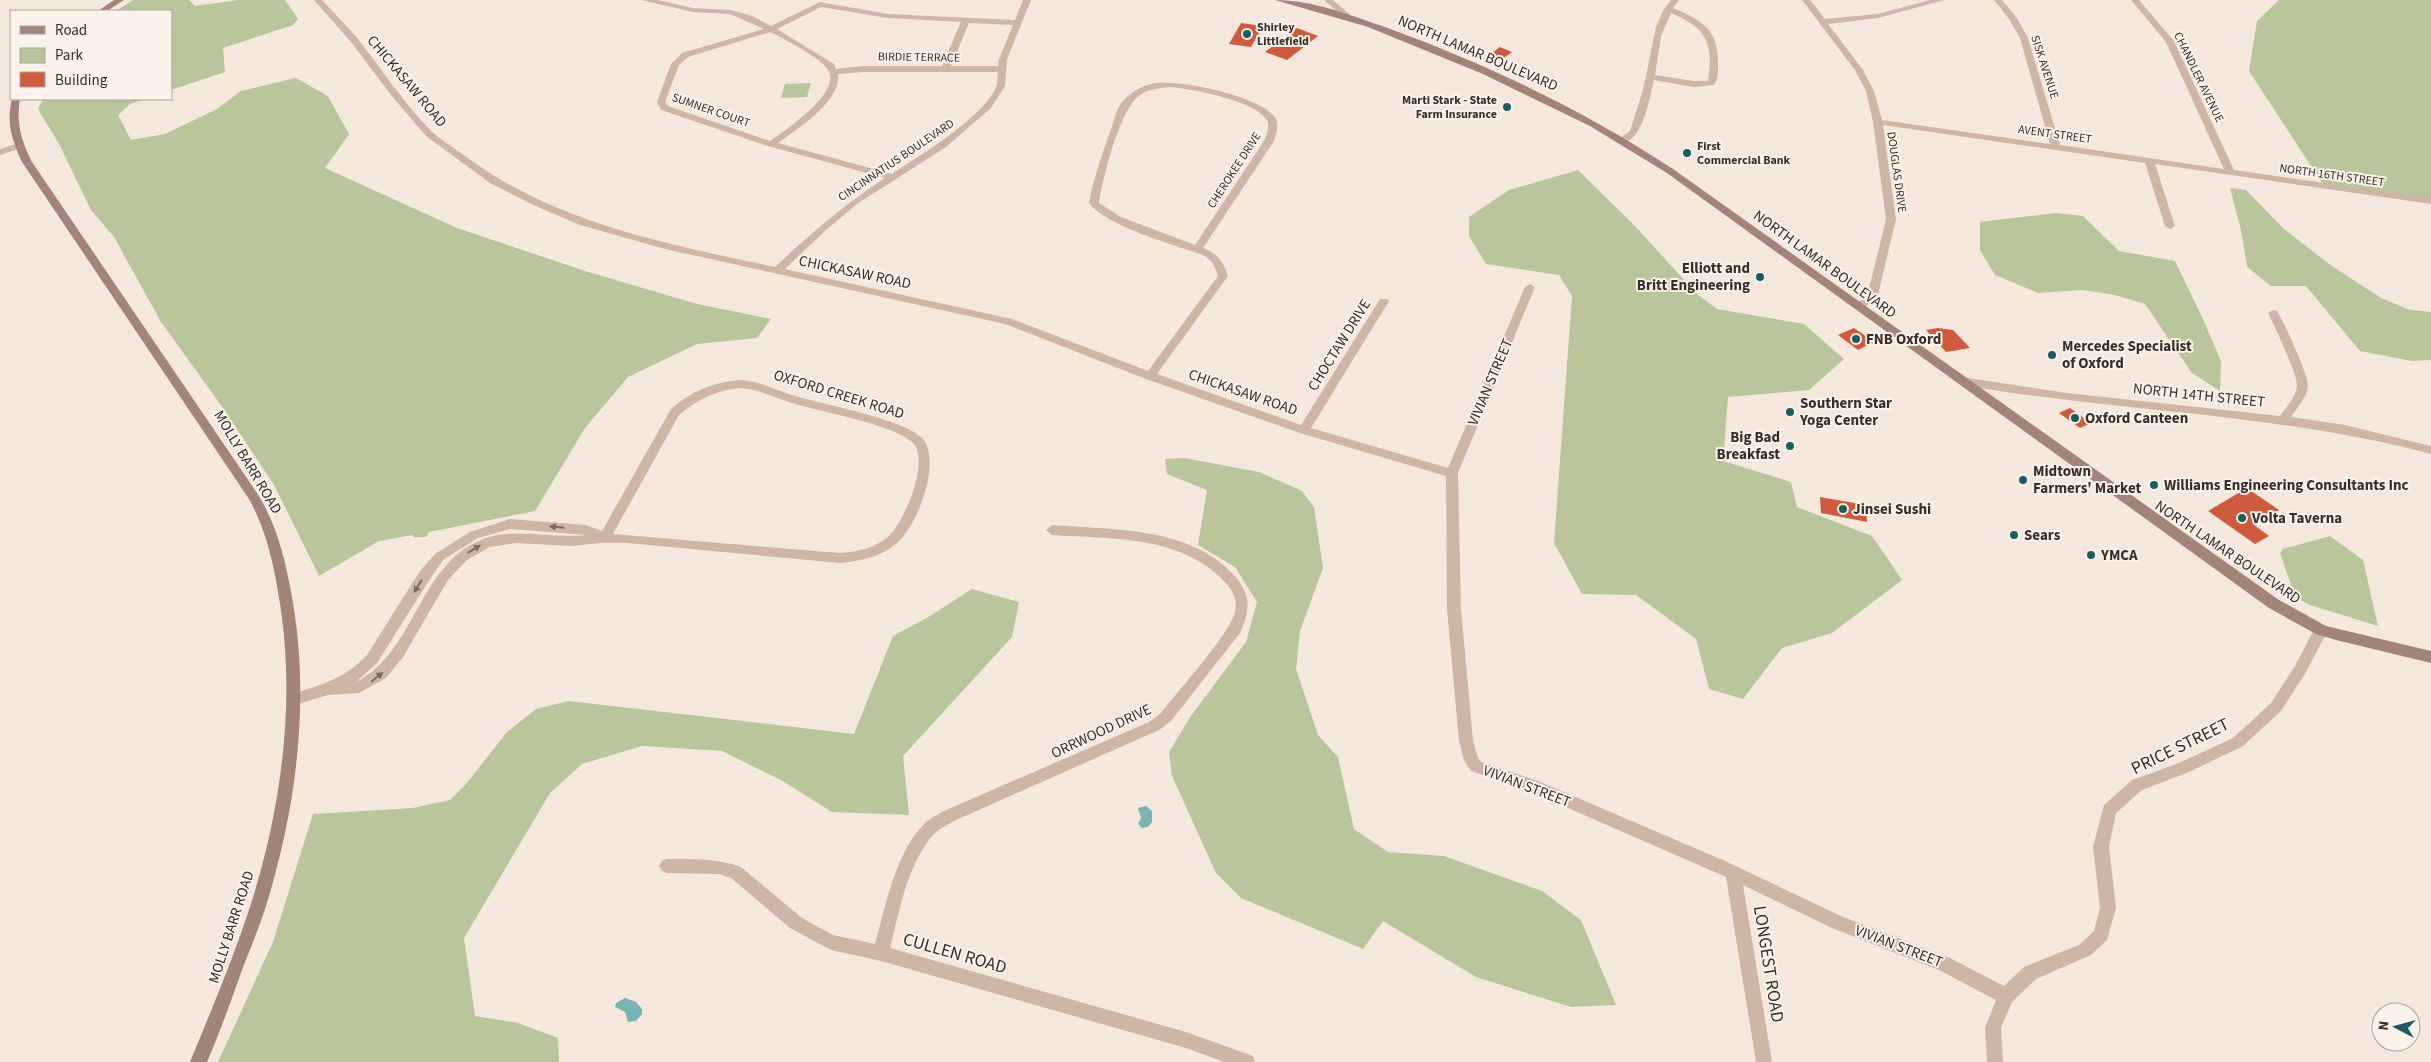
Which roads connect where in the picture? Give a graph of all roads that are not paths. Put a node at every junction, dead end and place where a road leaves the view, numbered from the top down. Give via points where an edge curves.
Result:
1 (120, 0) edge
2 (318, 0) edge
3 (645, 0) edge
4 (1027, 0) edge
5 (1279, 0) edge
6 (1675, 0) edge
7 (1806, 0) edge
8 (1940, 0) edge
9 (1998, 0) edge
10 (2135, 0) edge
11 (1335, 2) edge
12 (1668, 8) junction
13 (104, 10) edge
14 (1351, 19) junction
15 (966, 20) junction
16 (1822, 22) junction
17 (1017, 23) junction
18 (771, 29) junction
19 (1002, 69) junction
20 (945, 70) junction
21 (836, 72) junction
22 (1650, 77) junction
23 (16, 100) edge
24 (1878, 122) junction
25 (1623, 140) junction
26 (771, 144) junction
27 (19, 146) junction
28 (2056, 147) junction
29 (0, 152) edge
30 (2149, 161) junction
31 (2230, 172) junction
32 (894, 177) junction
33 (2431, 201) edge
34 (2170, 226) dead end
35 (1197, 249) junction
36 (777, 271) junction
37 (1530, 287) dead end
38 (1384, 301) dead end
39 (1859, 306) junction
40 (2273, 313) dead end
41 (1150, 376) junction
42 (1962, 381) junction
43 (2284, 419) junction
44 (1304, 430) junction
45 (2431, 450) edge
46 (1452, 472) junction
47 (1052, 530) dead end
48 (604, 538) junction
49 (2321, 630) junction
50 (2431, 657) edge
51 (331, 690) junction
52 (295, 699) junction
53 (667, 866) dead end
54 (1733, 872) junction
55 (881, 953) junction
56 (2006, 996) junction
57 (198, 1062) edge
58 (1247, 1062) edge
59 (1764, 1062) edge
60 (1995, 1062) edge

1 - 13 main road
2 - 36 street, CHICKASAW ROAD via 429,134 493,181 584,223 665,246
3 - 18 street via 693,10 731,12
4 - 17 street, CINCINNATIUS BOULEVARD
5 - 14 main road, NORTH LAMAR BOULEVARD
6 - 12 street
7 - 16 street, DOUGLAS DRIVE
8 - 16 street via 1878,16
9 - 28 street, SISK AVENUE via 2024,38
10 - 31 street, CHANDLER AVENUE via 2170,41
11 - 14 street
12 - 22 street via 1656,38
12 - 22 street via 1702,24 1709,33 1714,45 1714,80 1694,84
14 - 25 main road, NORTH LAMAR BOULEVARD via 1509,81
15 - 17 street
15 - 18 street, SUMNER COURT via 888,16 820,4
15 - 20 street
16 - 24 street, DOUGLAS DRIVE via 1859,70 1870,91
17 - 19 street, CINCINNATIUS BOULEVARD
18 - 21 street via 822,58
18 - 26 street, SUMNER COURT via 685,55 675,64 661,102 664,108
19 - 20 street, BIRDIE TERRACE
19 - 32 street, CINCINNATIUS BOULEVARD via 1001,86 988,106 955,136
20 - 21 street, BIRDIE TERRACE via 863,69
21 - 26 street via 825,100
22 - 25 street via 1634,132
23 - 27 main road, MOLLY BARR ROAD via 12,117 14,137
24 - 28 street, AVENT STREET
24 - 39 street, DOUGLAS DRIVE via 1892,219 1872,299
25 - 39 main road, NORTH LAMAR BOULEVARD
26 - 32 street, SUMNER COURT
27 - 29 street
27 - 52 main road, MOLLY BARR ROAD via 238,472 266,520 282,574 293,650
28 - 30 street, AVENT STREET
30 - 31 street, AVENT STREET
30 - 34 street
31 - 33 street, NORTH 16TH STREET
32 - 36 street, CINCINNATIUS BOULEVARD via 854,202
35 - 35 street, CHEROKEE DRIVE via 1269,141 1274,130 1273,122 1270,115 1260,108 1192,87 1174,84 1148,86 1130,95 1124,104 1099,175 1094,203 1114,218
35 - 41 street, CHEROKEE DRIVE via 1218,262 1222,276
36 - 41 street, CHICKASAW ROAD via 1008,321
37 - 46 street, VIVIAN STREET
38 - 44 street, CHOCTAW DRIVE
39 - 42 main road, NORTH LAMAR BOULEVARD
40 - 43 street via 2284,332 2303,385
41 - 44 street, CHICKASAW ROAD
42 - 43 street, NORTH 14TH STREET via 2082,400
42 - 49 main road, NORTH LAMAR BOULEVARD via 2274,604
43 - 45 street, NORTH 14TH STREET via 2391,437
44 - 46 street, CHICKASAW ROAD
46 - 54 street, VIVIAN STREET via 1454,609 1466,740 1471,760 1476,767 1533,786
47 - 55 street, ORRWOOD DRIVE via 1178,545 1221,571 1237,586 1242,599 1242,613 1235,629 1166,717 1154,726 949,816 930,828 917,843 907,864
48 - 48 street, OXFORD CREEK ROAD via 811,556 861,556 886,544 908,524 927,459 923,446 914,436 899,429 778,396 758,387 743,384 715,387 684,403 676,412
51 -> 48 street, OXFORD CREEK ROAD via 346,691 369,683 388,667 450,569 483,544 504,538 568,542
48 -> 51 street, OXFORD CREEK ROAD via 586,530 510,524 492,528 454,546 439,557 425,575 372,660 364,669
49 - 50 main road, NORTH LAMAR BOULEVARD via 2363,643
49 - 56 street, PRICE STREET via 2276,707 2238,742 2184,768 2138,785 2109,810 2101,847 2108,908 2101,935 2085,950 2030,973
51 - 52 street, OXFORD CREEK ROAD
52 - 57 main road, MOLLY BARR ROAD via 284,793 260,900
53 - 55 street, CULLEN ROAD via 719,867 736,872 796,923 831,942
54 - 56 street, VIVIAN STREET via 1838,922 1944,964
54 - 59 street, LONGEST ROAD
55 - 58 street, CULLEN ROAD via 1186,1040
56 - 60 street, PRICE STREET via 1994,1028

